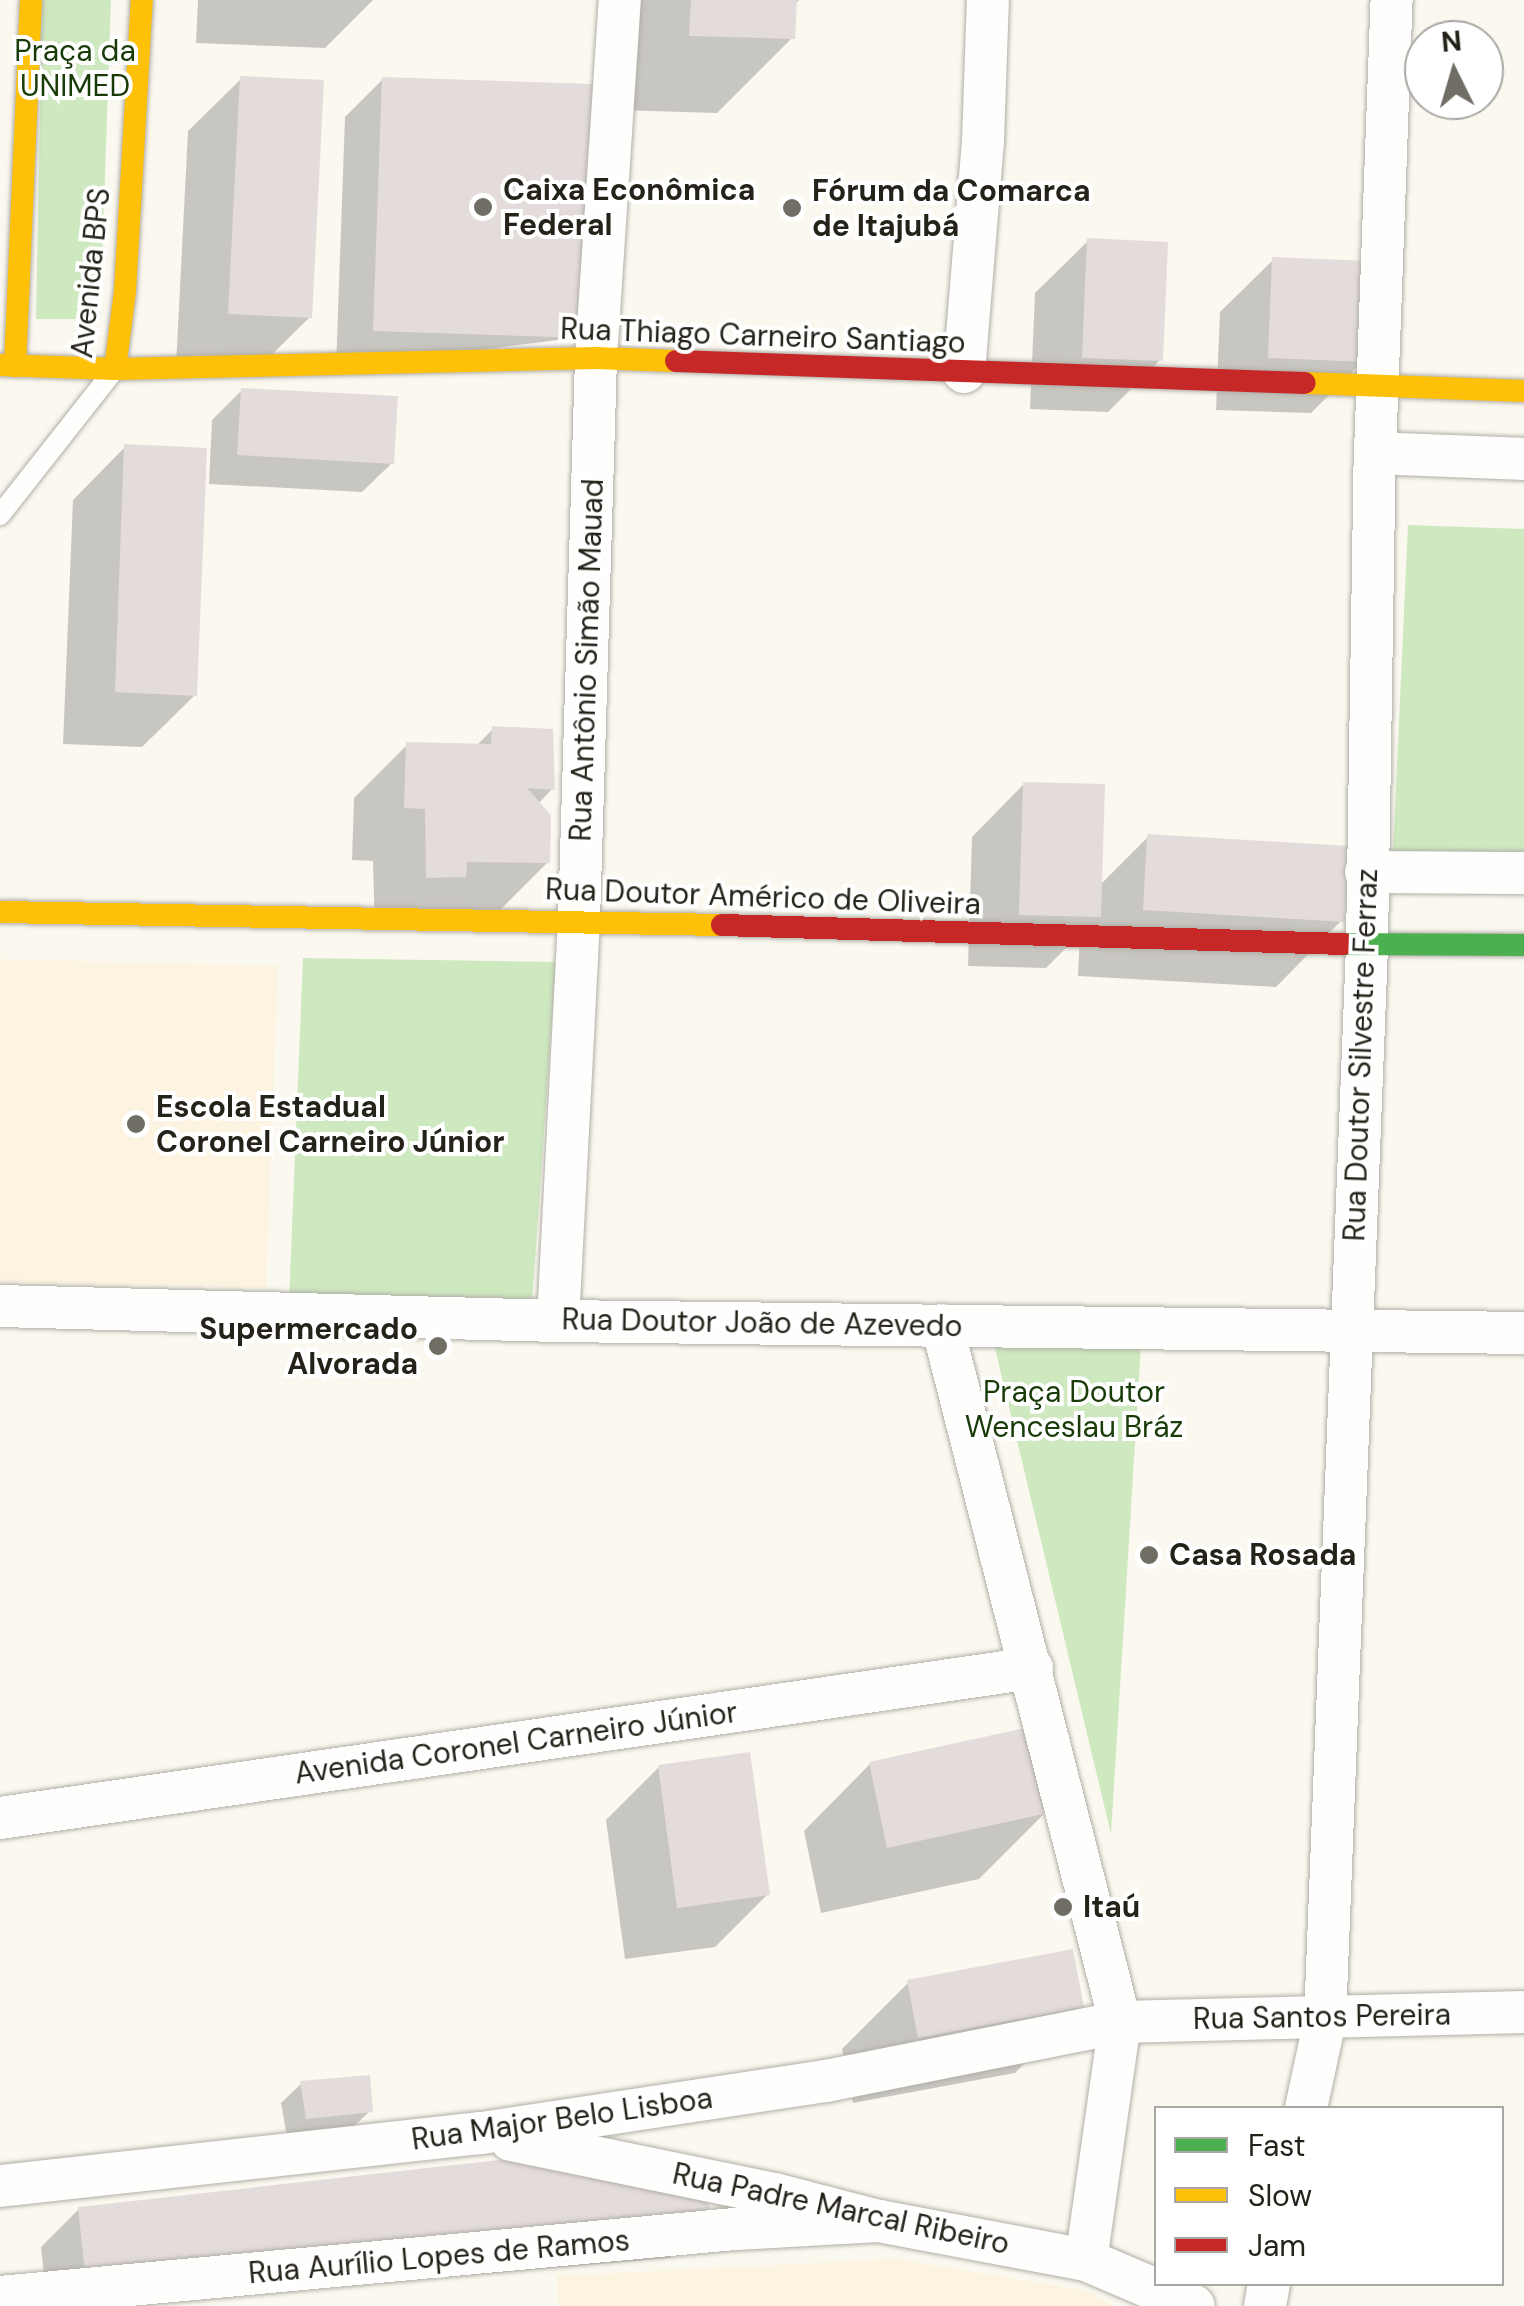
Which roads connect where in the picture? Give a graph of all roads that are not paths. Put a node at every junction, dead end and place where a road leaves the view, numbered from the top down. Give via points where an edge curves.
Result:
1 (31, 0) edge
2 (142, 0) edge
3 (620, 0) edge
4 (988, 0) edge
5 (1392, 0) edge
6 (596, 358) junction
7 (7, 365) edge
8 (114, 369) junction
9 (964, 372) junction
10 (1377, 388) junction
11 (1524, 392) edge
12 (0, 394) edge
13 (1374, 453) junction
14 (1524, 459) edge
15 (0, 515) edge
16 (1366, 872) junction
17 (1524, 872) edge
18 (0, 912) edge
19 (579, 921) junction
20 (1367, 945) junction
21 (1524, 945) edge
22 (0, 1306) edge
23 (558, 1321) junction
24 (942, 1325) junction
25 (1352, 1330) junction
26 (1524, 1333) edge
27 (1032, 1668) junction
28 (0, 1818) edge
29 (1524, 2012) edge
30 (1325, 2020) junction
31 (1120, 2022) junction
32 (1306, 2106) edge
33 (481, 2133) junction
34 (0, 2186) edge
35 (879, 2220) junction
36 (1086, 2260) junction
37 (0, 2297) edge
38 (1194, 2306) edge

1 - 7 main road
2 - 8 main road, Avenida BPS via 125,291
3 - 6 street, Rua Antônio Simão Mauad
4 - 9 street
5 - 10 street, Rua Doutor Silvestre Ferraz
6 - 8 main road, Rua Thiago Carneiro Santiago
6 - 9 main road, Rua Thiago Carneiro Santiago
6 - 19 street, Rua Antônio Simão Mauad
7 - 8 main road, Rua Thiago Carneiro Santiago
7 - 12 lane
8 - 15 lane, Avenida BPS
9 - 10 main road, Rua Thiago Carneiro Santiago
10 - 11 main road, Rua Thiago Carneiro Santiago
10 - 13 street, Rua Doutor Silvestre Ferraz
13 - 14 street
13 - 16 street, Rua Doutor Silvestre Ferraz
16 - 17 street
16 - 20 street, Rua Doutor Silvestre Ferraz
18 - 19 main road, Rua Doutor Américo de Oliveira
19 - 20 main road, Rua Doutor Américo de Oliveira
19 - 23 street, Rua Antônio Simão Mauad
20 - 21 main road, Rua Doutor Américo de Oliveira
20 - 25 street, Rua Doutor Silvestre Ferraz
22 - 23 street, Rua Doutor João de Azevedo
23 - 24 street, Rua Doutor João de Azevedo
24 - 25 street, Rua Doutor João de Azevedo
24 - 27 street
25 - 26 street, Rua Doutor João de Azevedo
25 - 30 street, Rua Doutor Silvestre Ferraz
27 - 28 street, Avenida Coronel Carneiro Júnior
27 - 31 street
29 - 30 street, Rua Santos Pereira
30 - 31 street, Rua Santos Pereira
30 - 32 street, Rua Doutor Silvestre Ferraz
31 - 33 street, Rua Major Belo Lisboa via 826,2081
31 - 36 street
33 - 34 street, Rua Major Belo Lisboa
33 - 35 street, Rua Padre Marcal Ribeiro
35 - 36 street, Rua Padre Marcal Ribeiro
35 - 37 street, Rua Aurílio Lopes de Ramos
36 - 38 street, Rua Padre Marcal Ribeiro

